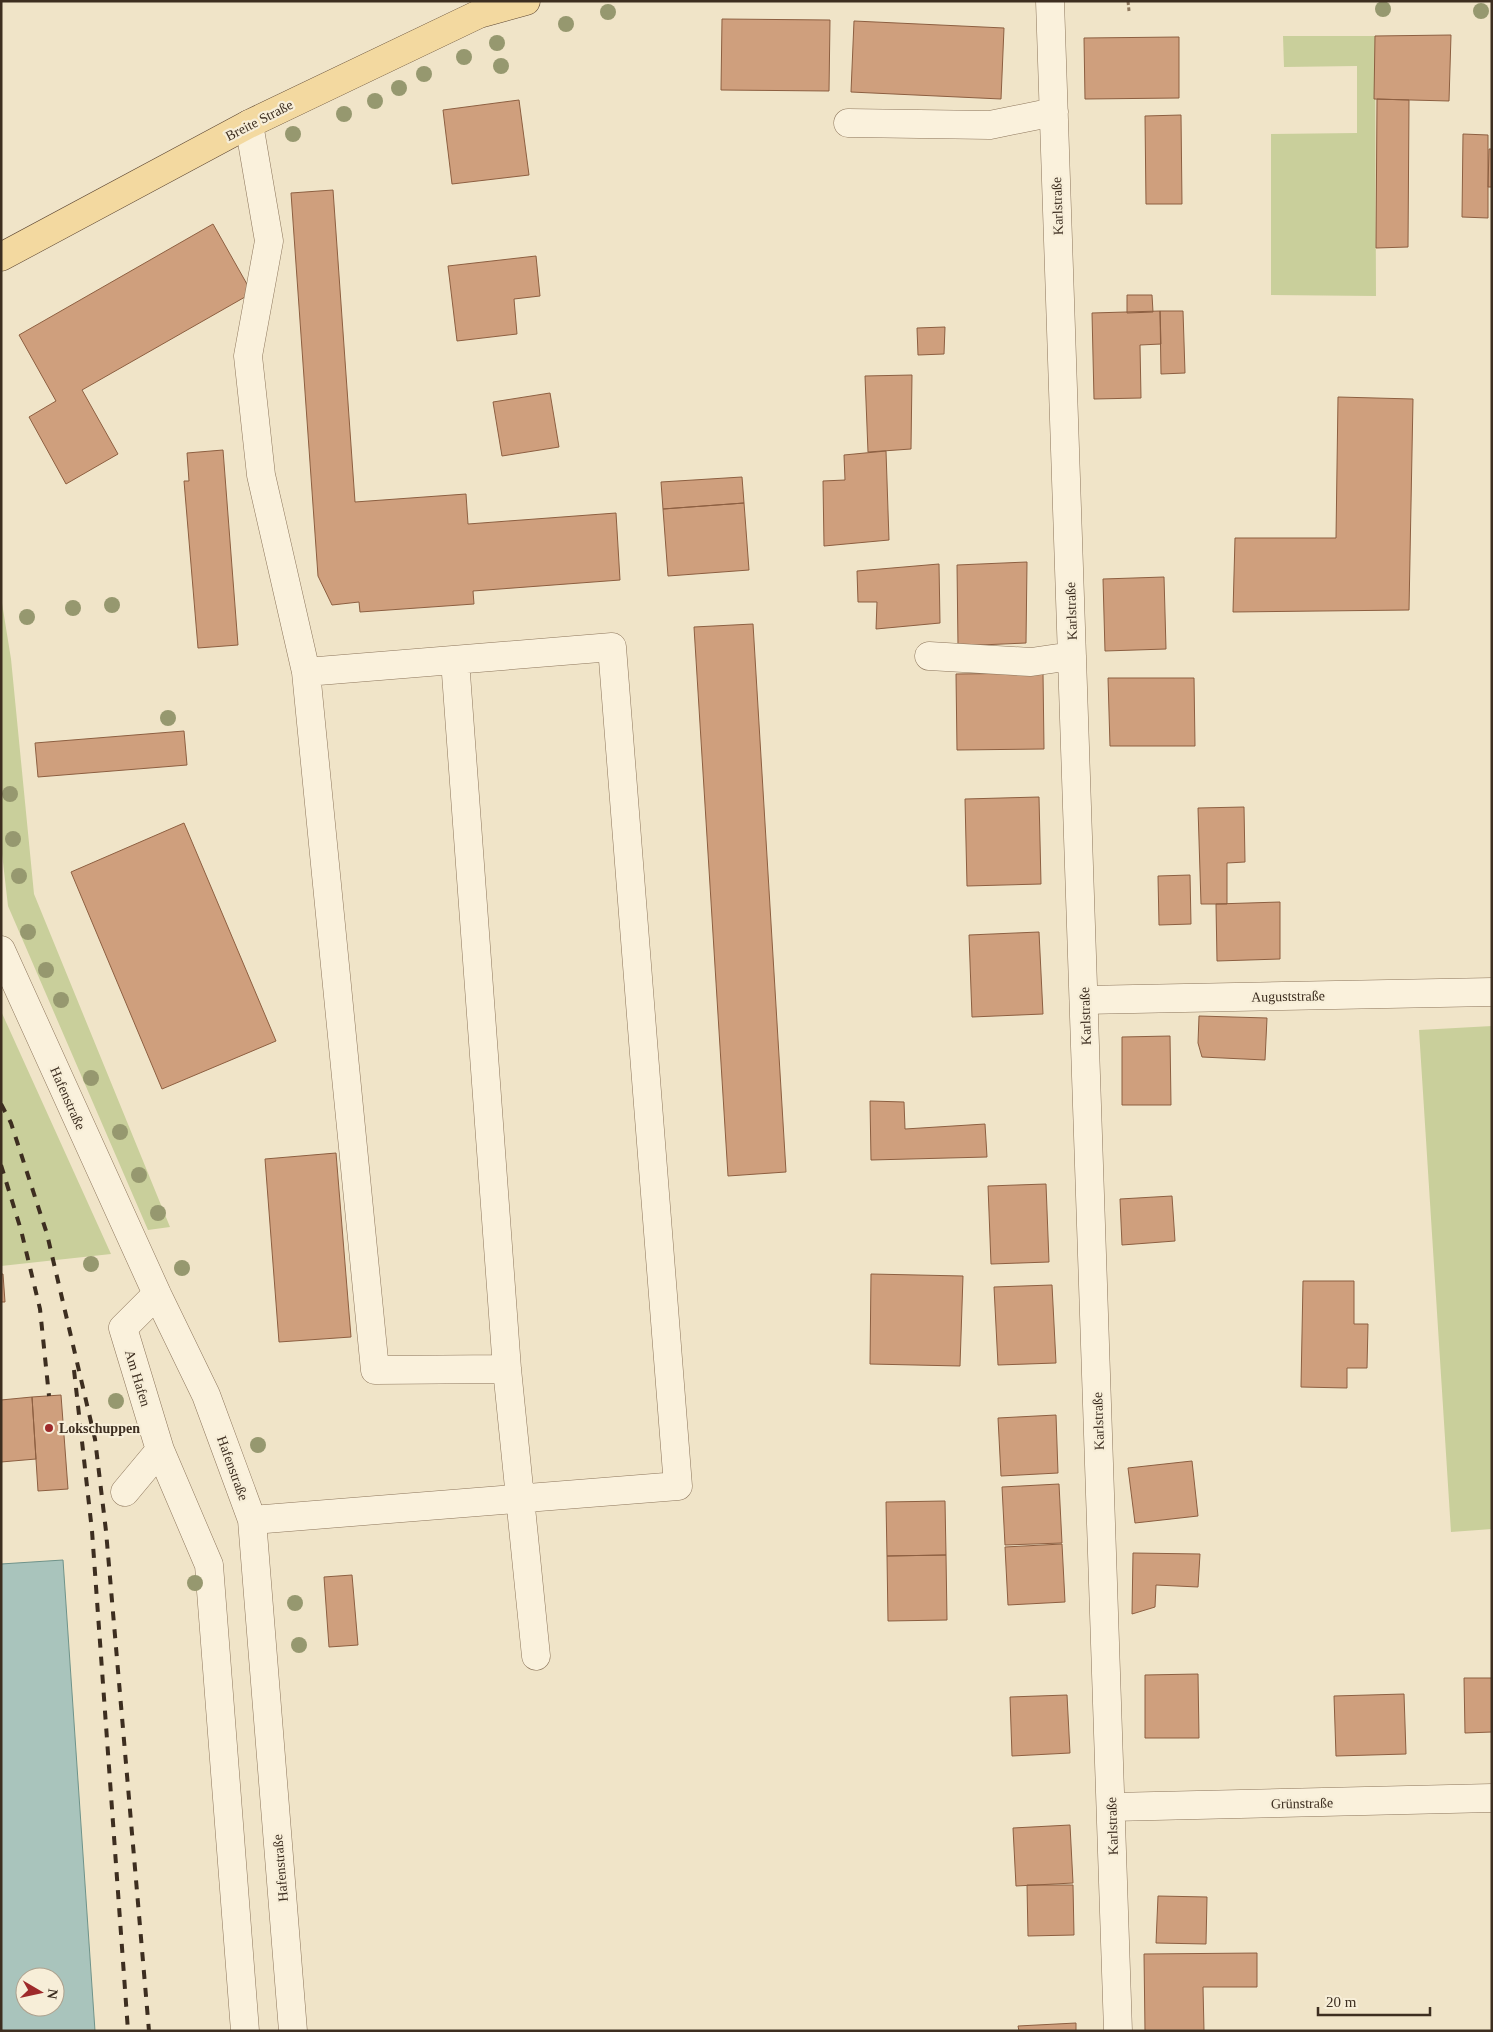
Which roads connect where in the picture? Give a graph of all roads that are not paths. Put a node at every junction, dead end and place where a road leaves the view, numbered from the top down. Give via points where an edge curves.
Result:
1 (526, 1) edge
2 (1050, 1) edge
3 (1054, 112) junction
4 (848, 123) dead end
5 (249, 124) junction
6 (1, 257) edge
7 (929, 656) dead end
8 (1072, 656) junction
9 (455, 660) junction
10 (306, 672) junction
11 (1, 950) edge
12 (1492, 992) edge
13 (1084, 1000) junction
14 (157, 1294) junction
15 (507, 1369) junction
16 (160, 1450) junction
17 (125, 1492) dead end
18 (520, 1498) junction
19 (252, 1520) junction
20 (536, 1656) dead end
21 (1492, 1798) edge
22 (1112, 1807) junction
23 (245, 2031) edge
24 (294, 2031) edge
25 (1118, 2031) edge

1 - 5 main road, Breite Straße via 479,14
2 - 3 street, Karlstraße
3 - 4 street via 990,125
3 - 8 street, Karlstraße
5 - 6 main road, Breite Straße
5 - 10 street via 269,241 248,356 261,475
7 - 8 street via 1032,662
8 - 13 street, Karlstraße
9 - 10 street
9 - 15 street
9 - 18 street via 612,647 678,1486
10 - 15 street via 375,1370
11 - 14 street, Hafenstraße
12 - 13 street, Auguststraße
13 - 22 street, Karlstraße
14 - 16 street, Am Hafen via 123,1328
14 - 19 street, Hafenstraße via 206,1396
15 - 18 street
16 - 17 street
16 - 23 street via 209,1565
18 - 19 street
18 - 20 street
19 - 24 street, Hafenstraße
21 - 22 street, Grünstraße
22 - 25 street, Karlstraße

